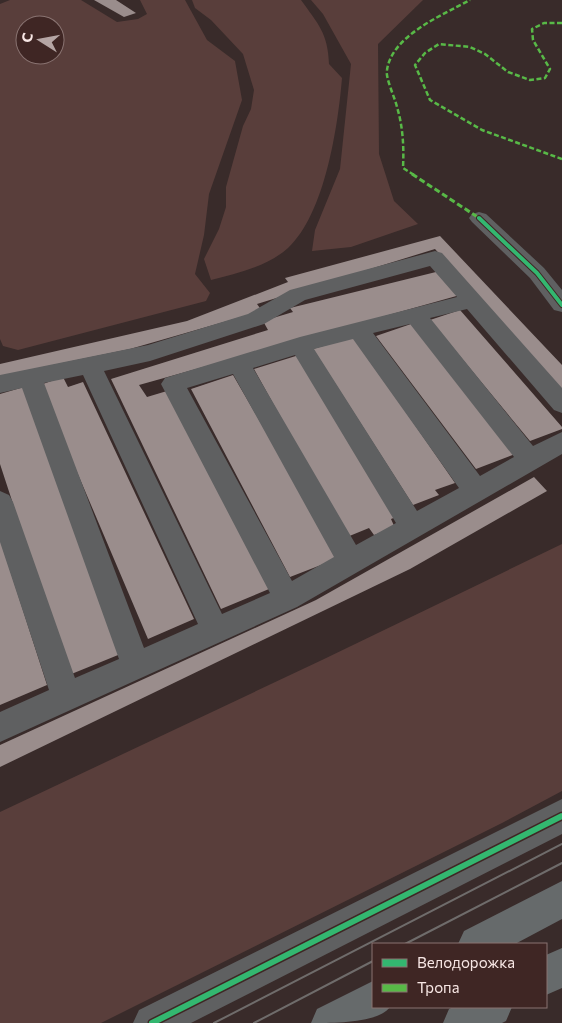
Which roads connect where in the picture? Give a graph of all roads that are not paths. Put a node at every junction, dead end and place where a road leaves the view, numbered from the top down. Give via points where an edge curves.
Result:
1 (480, 218) dead end
2 (472, 300) junction
3 (562, 305) edge
4 (415, 315) junction
5 (360, 330) junction
6 (300, 346) junction
7 (240, 364) junction
8 (90, 365) junction
9 (30, 378) junction
10 (0, 384) edge
11 (562, 404) edge
12 (562, 442) edge
13 (530, 460) junction
14 (476, 491) junction
15 (0, 502) edge
16 (413, 527) junction
17 (351, 562) junction
18 (286, 598) junction
19 (215, 630) junction
20 (136, 665) junction
21 (66, 696) junction
22 (0, 726) edge
23 (562, 816) edge
24 (562, 899) edge
25 (479, 943) edge
26 (562, 967) edge
27 (547, 975) edge
28 (372, 1001) edge
29 (490, 1008) edge
30 (152, 1023) edge
31 (331, 1023) edge
32 (463, 1023) edge

1 - 3 street via 537,273
2 - 4 lane
2 - 8 street via 436,258 298,295 256,319 150,353
2 - 11 street
4 - 5 lane
4 - 13 street
5 - 6 lane
5 - 14 street
6 - 7 lane
6 - 16 street
7 - 17 street
7 - 18 lane via 173,384
8 - 9 street
8 - 19 street
9 - 10 street
9 - 20 street
12 - 13 street
13 - 14 street
14 - 16 street
15 - 21 street
16 - 17 street
17 - 18 street
18 - 19 street
19 - 20 street
20 - 21 street
21 - 22 street
23 - 30 street
24 - 25 main road
26 - 27 main road
28 - 31 main road
29 - 32 main road

